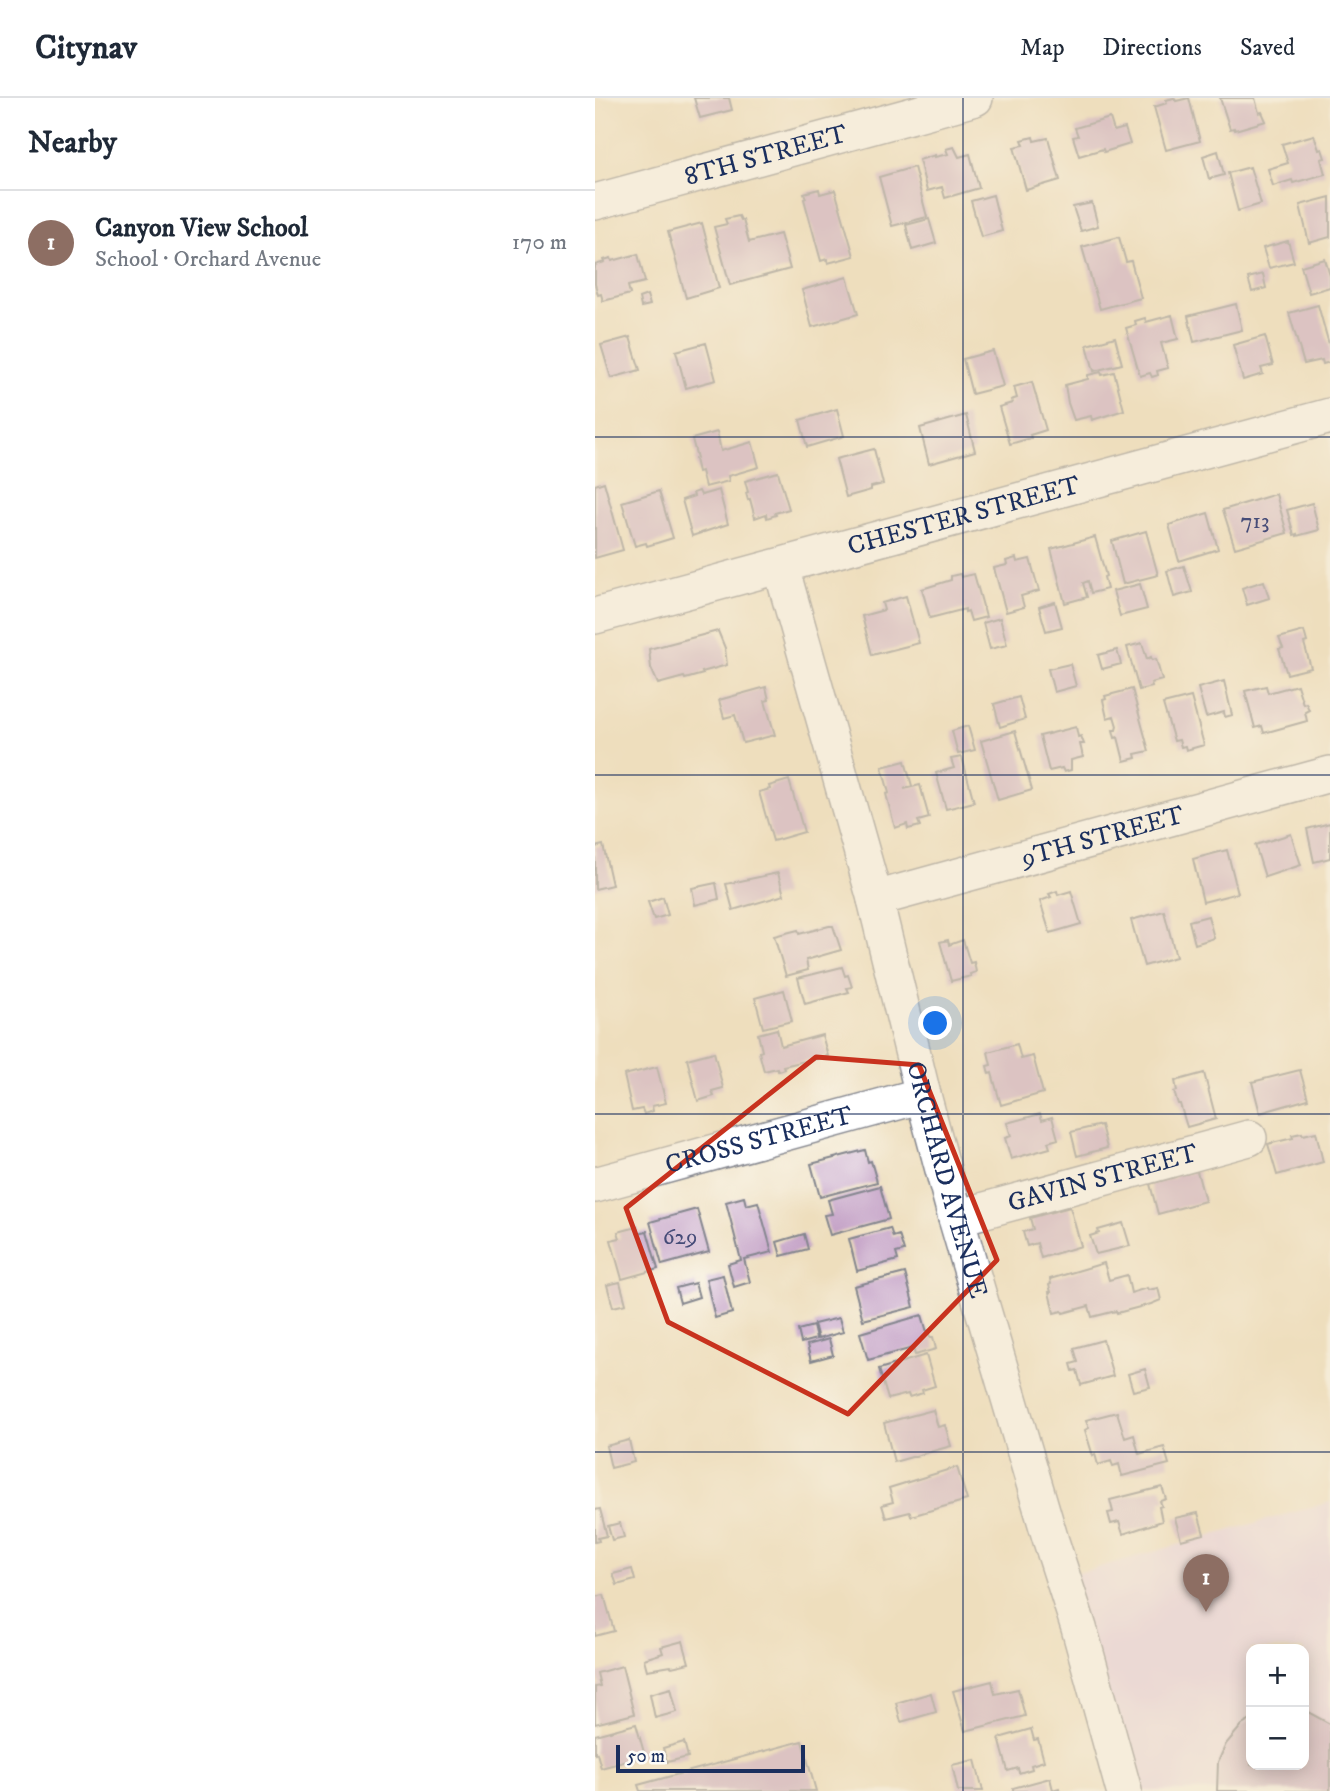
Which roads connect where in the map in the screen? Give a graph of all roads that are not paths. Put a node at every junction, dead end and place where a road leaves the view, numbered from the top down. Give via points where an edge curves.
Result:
1 (975, 98) edge
2 (595, 202) edge
3 (1330, 416) edge
4 (781, 567) junction
5 (595, 616) edge
6 (1330, 774) edge
7 (874, 898) junction
8 (923, 1095) junction
9 (1249, 1138) dead end
10 (595, 1185) edge
11 (956, 1218) junction
12 (1124, 1791) edge

1 - 2 street, 8TH STREET
3 - 4 street, CHESTER STREET
4 - 5 street, CHESTER STREET
4 - 7 street, ORCHARD AVENUE
6 - 7 street, 9TH STREET
7 - 8 street, ORCHARD AVENUE
8 - 10 street, CROSS STREET
8 - 11 street, ORCHARD AVENUE
9 - 11 street, GAVIN STREET
11 - 12 street, ORCHARD AVENUE

